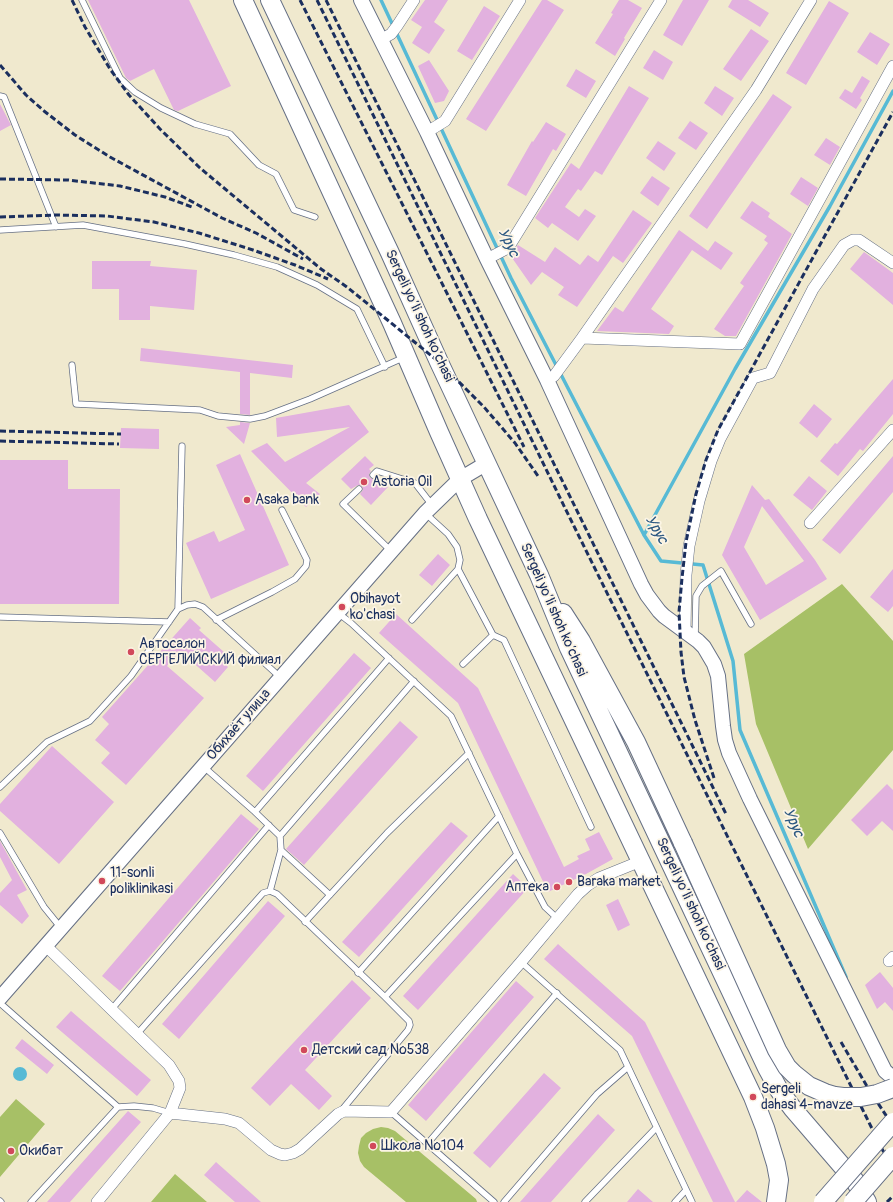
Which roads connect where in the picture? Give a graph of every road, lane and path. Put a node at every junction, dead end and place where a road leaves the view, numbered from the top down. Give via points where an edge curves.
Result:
1 (82, 0) edge
2 (243, 0) edge
3 (270, 0) edge
4 (361, 0) edge
5 (414, 0) edge
6 (520, 0) edge
7 (661, 0) edge
8 (811, 0) edge
9 (390, 33) junction
10 (893, 66) edge
11 (0, 96) edge
12 (427, 132) junction
13 (315, 217) dead end
14 (56, 227) junction
15 (0, 230) edge
16 (487, 259) junction
17 (893, 263) edge
18 (582, 338) junction
19 (407, 356) junction
20 (72, 365) dead end
21 (385, 367) junction
22 (555, 373) junction
23 (893, 430) edge
24 (182, 446) dead end
25 (487, 463) junction
26 (373, 475) dead end
27 (460, 478) junction
28 (359, 489) dead end
29 (428, 509) junction
30 (282, 510) dead end
31 (810, 523) dead end
32 (391, 551) junction
33 (458, 569) junction
34 (539, 575) junction
35 (178, 609) junction
36 (337, 613) junction
37 (0, 617) edge
38 (216, 620) junction
39 (412, 620) dead end
40 (169, 622) junction
41 (751, 624) dead end
42 (493, 635) junction
43 (690, 635) junction
44 (389, 658) junction
45 (463, 664) dead end
46 (281, 678) junction
47 (414, 681) junction
48 (469, 753) junction
49 (203, 766) junction
50 (0, 787) edge
51 (255, 812) junction
52 (499, 816) junction
53 (269, 825) junction
54 (591, 827) dead end
55 (0, 833) edge
56 (280, 836) junction
57 (281, 850) junction
58 (517, 854) junction
59 (641, 861) junction
60 (270, 891) junction
61 (330, 895) junction
62 (558, 919) junction
63 (305, 922) junction
64 (62, 928) junction
65 (46, 946) junction
66 (521, 962) junction
67 (358, 973) junction
68 (558, 994) junction
69 (385, 997) junction
70 (0, 998) edge
71 (0, 1003) edge
72 (111, 1010) junction
73 (137, 1034) junction
74 (628, 1067) junction
75 (889, 1074) edge
76 (893, 1088) edge
77 (118, 1107) junction
78 (391, 1112) junction
79 (170, 1113) junction
80 (338, 1114) junction
81 (893, 1122) edge
82 (656, 1128) junction
83 (428, 1143) junction
84 (893, 1156) edge
85 (686, 1190) junction
86 (777, 1201) edge
87 (31, 1202) edge
88 (97, 1202) edge
89 (494, 1202) edge
90 (504, 1202) edge
91 (585, 1202) edge
92 (675, 1202) edge
93 (692, 1202) edge
94 (823, 1202) edge
95 (853, 1202) edge
96 (867, 1202) edge

1 - 13 lane via 120,78 135,92 195,124 230,134 259,165 276,174 294,210
2 - 19 main road, Sergeli yo‘li shoh ko‘chasi
3 - 25 main road, Sergeli yo‘li shoh ko‘chasi
4 - 9 street
5 - 9 street
6 - 12 street via 445,121
7 - 16 street via 508,248
8 - 18 street via 756,90
9 - 12 street
10 - 18 street via 740,344
11 - 14 lane via 4,97
12 - 16 street
14 - 15 lane
14 - 21 lane via 83,225 185,244 277,267 317,285 357,309
16 - 22 street
17 - 43 street via 859,240 844,245 814,289 770,373 753,378 720,440 704,483 689,546 686,575
18 - 22 street
19 - 21 lane
19 - 27 main road, Sergeli yo‘li shoh ko‘chasi
20 - 21 lane via 76,404 200,410 218,416 250,419 310,399
22 - 43 street via 647,595 664,616
23 - 31 street
24 - 35 lane
25 - 27 street, Обихаёт улица
25 - 34 main road, Sergeli yo‘li shoh ko‘chasi
26 - 29 lane via 377,471 415,484
27 - 29 street, Обихаёт улица
27 - 59 main road, Sergeli yo‘li shoh ko‘chasi
28 - 32 lane via 343,504
29 - 32 street, Обихаёт улица
29 - 33 lane via 457,547 460,560
30 - 38 lane via 307,560 306,566 295,579
32 - 36 street, Обихаёт улица
33 - 39 lane
33 - 42 lane
34 - 76 main road, bridge via 581,641 636,742 787,1067 809,1086 834,1096 861,1097
34 - 96 main road, Sergeli yo‘li shoh ko‘chasi via 569,648 767,1068 793,1109 854,1181
35 - 38 lane via 195,604 210,612
35 - 40 lane
36 - 44 lane via 352,623
36 - 46 street, Обихаёт улица
37 - 40 lane
38 - 46 lane
40 - 50 lane via 132,676 90,721 47,742
41 - 43 lane via 721,571 702,586 696,596
42 - 45 lane
42 - 54 lane via 504,640
43 - 75 street via 704,647 716,669 725,740 732,760
44 - 47 lane
44 - 51 lane
46 - 49 street, Обихаёт улица
47 - 48 lane via 451,716
47 - 56 lane
48 - 52 lane
48 - 61 lane via 387,833
49 - 51 lane
49 - 64 street, Обихаёт улица
51 - 53 lane
52 - 58 lane
52 - 67 lane
53 - 56 lane
53 - 72 lane
55 - 64 lane via 44,907
56 - 57 lane
57 - 60 lane
57 - 61 lane
58 - 62 lane via 545,907
58 - 69 lane
59 - 62 street via 588,884
59 - 86 main road, Sergeli yo‘li shoh ko‘chasi via 766,1128 776,1164
60 - 63 lane
60 - 73 lane via 264,893
61 - 63 lane
62 - 66 street
63 - 67 lane
64 - 65 street, Обихаёт улица
65 - 70 street, Обихаёт улица
65 - 72 street
66 - 68 lane
66 - 78 street
67 - 69 lane
68 - 74 lane via 620,1050
68 - 83 lane
69 - 80 lane via 409,1021 408,1030
71 - 77 lane
72 - 73 street
73 - 79 street via 170,1065 177,1076 180,1088
74 - 82 lane
74 - 90 lane via 597,1094
77 - 79 lane via 152,1108
77 - 87 lane
78 - 80 street via 350,1110
78 - 83 lane
79 - 80 street via 239,1123 271,1150 285,1155 300,1149
79 - 88 street
81 - 94 main road, bridge
82 - 85 lane
82 - 91 lane
83 - 89 lane
84 - 95 main road, bridge
85 - 92 lane
85 - 93 lane

